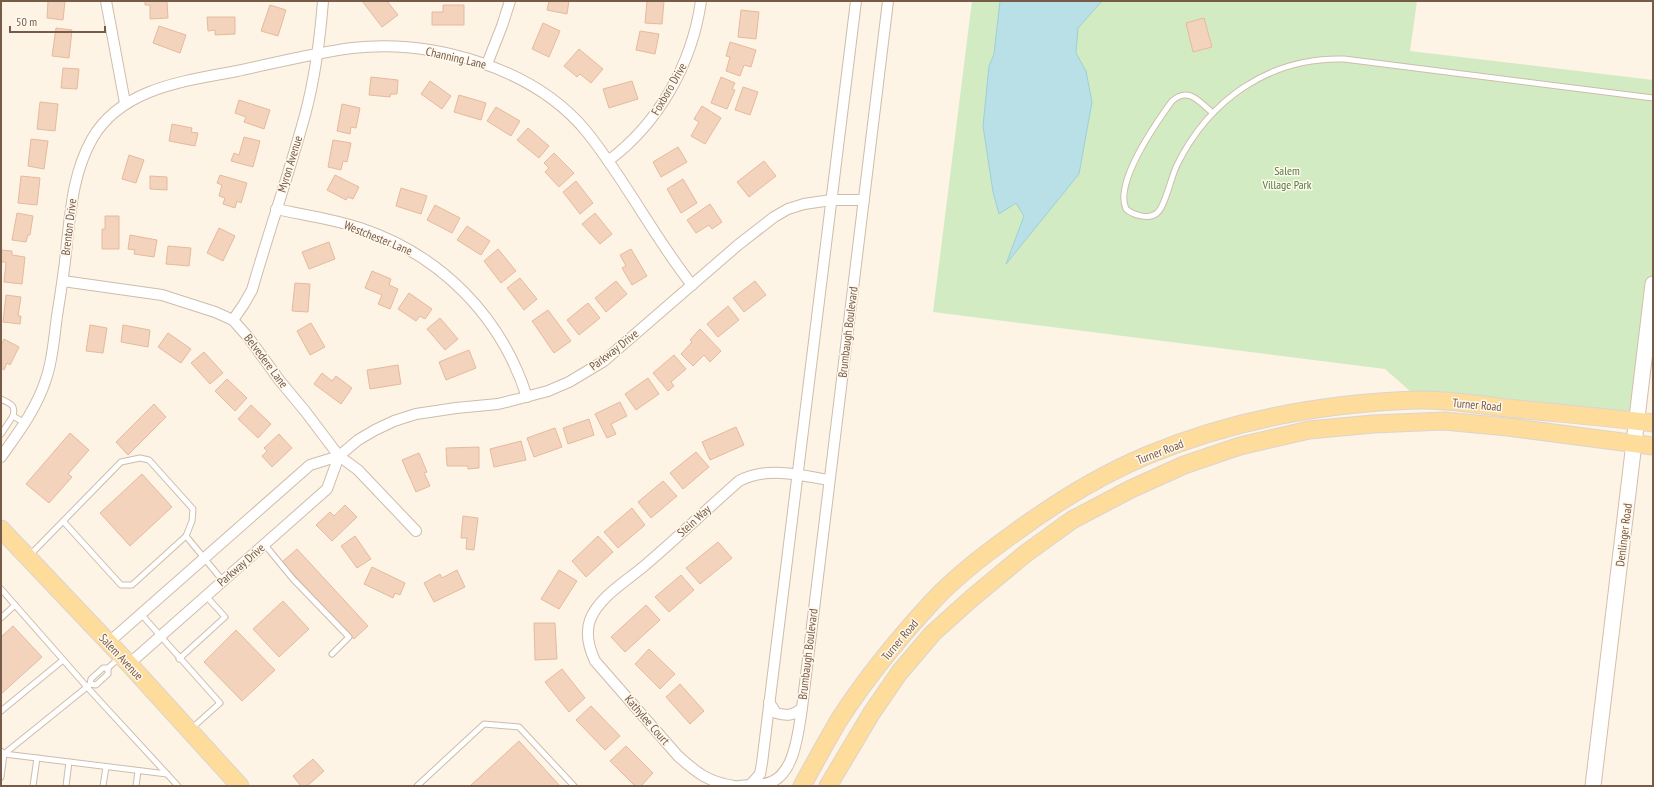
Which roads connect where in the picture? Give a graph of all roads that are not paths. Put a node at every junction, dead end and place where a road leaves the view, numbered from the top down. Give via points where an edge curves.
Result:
1 (106, 1) edge
2 (323, 1) edge
3 (510, 1) edge
4 (701, 1) edge
5 (856, 1) edge
6 (888, 1) edge
7 (317, 55) junction
8 (487, 64) junction
9 (1653, 98) edge
10 (125, 103) junction
11 (1213, 114) junction
12 (608, 162) junction
13 (831, 200) junction
14 (864, 200) junction
15 (276, 209) junction
16 (63, 281) junction
17 (1653, 284) edge
18 (692, 285) junction
19 (234, 320) junction
20 (527, 396) junction
21 (1, 399) edge
22 (13, 416) junction
23 (1645, 422) edge
24 (25, 423) junction
25 (1, 434) edge
26 (1635, 444) junction
27 (1653, 446) edge
28 (338, 456) junction
29 (1, 458) edge
30 (797, 475) junction
31 (830, 480) junction
32 (63, 521) junction
33 (1, 529) edge
34 (416, 531) dead end
35 (186, 536) junction
36 (264, 545) junction
37 (28, 558) junction
38 (204, 559) junction
39 (223, 581) junction
40 (1, 589) edge
41 (206, 596) junction
42 (15, 605) junction
43 (141, 614) junction
44 (1, 618) edge
45 (588, 628) joint
46 (161, 635) junction
47 (108, 643) junction
48 (332, 654) dead end
49 (179, 659) junction
50 (63, 660) junction
51 (125, 660) junction
52 (89, 686) junction
53 (769, 702) junction
54 (802, 708) junction
55 (1, 711) edge
56 (190, 730) junction
57 (2, 752) edge
58 (37, 758) junction
59 (70, 762) junction
60 (106, 767) junction
61 (138, 771) junction
62 (167, 774) junction
63 (1, 777) edge
64 (751, 784) junction
65 (174, 785) edge
66 (33, 786) edge
67 (66, 786) edge
68 (103, 786) edge
69 (136, 786) edge
70 (240, 786) edge
71 (417, 786) edge
72 (574, 786) edge
73 (734, 786) edge
74 (739, 786) edge
75 (802, 786) edge
76 (828, 786) edge
77 (1593, 786) edge

1 - 10 street
2 - 7 street, Myron Avenue
3 - 8 street
4 - 12 street, Foxboro Drive via 691,45 672,88 650,121
5 - 13 street
6 - 14 street, Brumbaugh Boulevard
7 - 8 street, Channing Lane via 353,48 403,48 434,51
7 - 10 street, Channing Lane via 188,80 138,96
7 - 15 street, Myron Avenue via 305,114
8 - 12 street, Channing Lane via 523,80 562,108 586,131
9 - 11 lane via 1334,58 1290,65 1270,72 1230,97
10 - 16 street, Brenton Drive via 98,129 82,162 71,208
11 - 11 lane via 1190,95 1178,96 1172,101 1125,183 1123,199 1126,209 1146,216 1157,214 1162,208 1172,176 1185,149 1196,132
12 - 18 street, Channing Lane
13 - 14 street, Parkway Drive
13 - 18 street, Parkway Drive via 804,204 774,217
13 - 30 street
14 - 31 street, Brumbaugh Boulevard
15 - 19 street, Myron Avenue via 252,290
15 - 20 street, Westchester Lane via 361,229 418,254 458,286 496,329 520,373
16 - 19 street, Belvedere Lane via 162,295
16 - 24 street, Brenton Drive via 46,381
17 - 23 street, Denlinger Road
18 - 20 street, Parkway Drive via 604,361 569,382
19 - 28 street, Belvedere Lane
20 - 28 street, Parkway Drive via 498,404 416,414 394,421 358,440
21 - 22 lane via 13,406
22 - 24 lane
22 - 25 lane
23 - 26 street, Denlinger Road
23 - 75 main road, Turner Road via 1428,400 1390,402 1341,406 1272,417 1147,455 1085,486 1033,519 980,558 934,600 865,683 838,722
24 - 29 street, Brenton Drive
26 - 27 main road, Turner Road
26 - 76 main road, Turner Road via 1508,426 1444,421 1389,423 1309,430 1240,446 1184,466 1131,489 1072,520 1025,554 933,633 899,673
26 - 77 street, Denlinger Road
28 - 34 street, Belvedere Lane via 358,470
28 - 36 street, Parkway Drive via 327,489
28 - 38 street, Parkway Drive via 310,465
30 - 31 street, Stein Way
30 - 45 street, Stein Way via 760,473 739,481 608,596 594,612
30 - 53 street
31 - 54 street, Brumbaugh Boulevard
32 - 35 lane via 121,585 132,585
32 - 35 lane via 121,462 140,458 149,460 193,509 192,521
32 - 37 lane
33 - 37 main road, Salem Avenue
35 - 38 lane
36 - 39 street, Parkway Drive
36 - 48 lane via 349,637
37 - 47 main road, Salem Avenue
38 - 39 lane
38 - 43 street, Parkway Drive
39 - 41 street, Parkway Drive
40 - 42 lane
41 - 46 street, Parkway Drive
41 - 49 lane via 225,617
42 - 44 lane
42 - 50 lane
43 - 46 lane
43 - 47 street, Parkway Drive
45 - 73 street, Kathylee Court via 590,651 595,661 678,756 705,778
46 - 49 lane
46 - 51 street, Parkway Drive
47 - 51 main road, Salem Avenue
49 - 56 lane via 220,703
50 - 52 lane
50 - 55 lane
51 - 52 lane via 108,668 108,674 96,685
51 - 56 main road, Salem Avenue
52 - 57 lane
52 - 62 lane
53 - 54 street, Brumbaugh Boulevard via 776,713 787,716 796,714
53 - 64 street via 760,774
54 - 64 street via 789,765 781,777 765,784
56 - 70 main road, Salem Avenue
57 - 58 lane
57 - 63 lane
58 - 59 lane
58 - 66 lane
59 - 60 lane
59 - 67 lane
60 - 61 lane
60 - 68 lane
61 - 62 lane
61 - 69 lane
62 - 65 lane
64 - 74 street
71 - 72 lane via 484,724 519,727

